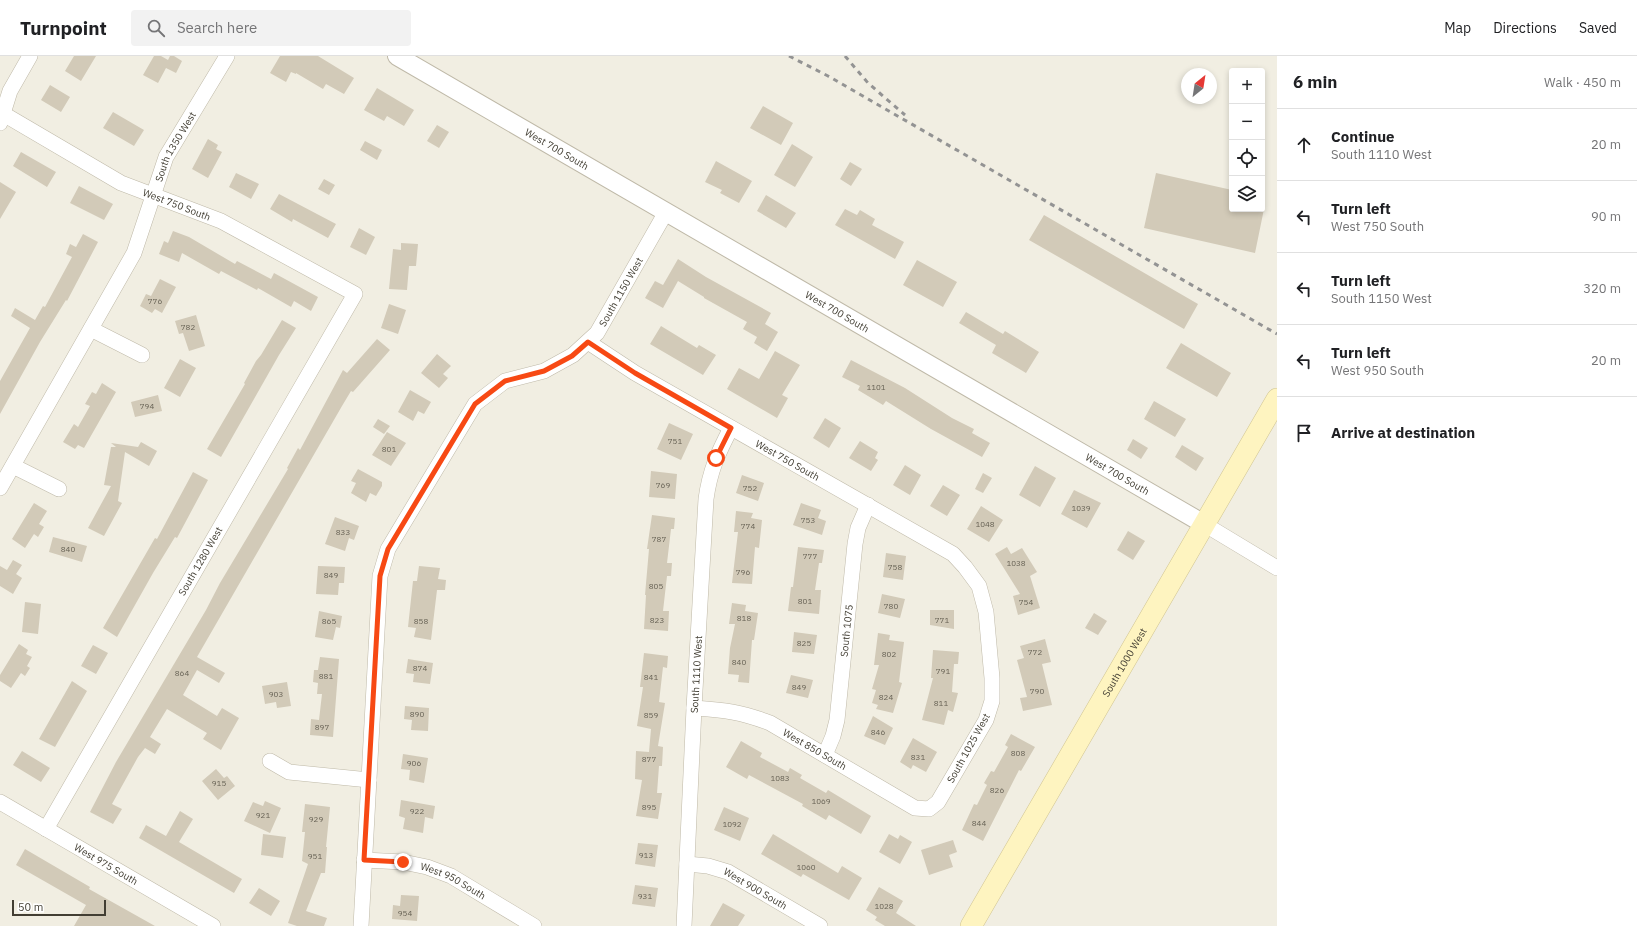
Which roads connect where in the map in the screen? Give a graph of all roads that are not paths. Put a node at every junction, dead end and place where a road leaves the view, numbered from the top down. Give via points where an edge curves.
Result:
1 (30, 56) edge
2 (227, 56) edge
3 (397, 56) edge
4 (1, 117) edge
5 (153, 195) junction
6 (666, 212) junction
7 (355, 294) joint
8 (91, 329) junction
9 (588, 342) junction
10 (142, 355) dead end
11 (1277, 399) edge
12 (731, 428) junction
13 (13, 466) junction
14 (0, 488) edge
15 (59, 489) dead end
16 (868, 505) junction
17 (1204, 524) junction
18 (1277, 568) edge
19 (979, 586) joint
20 (694, 708) junction
21 (825, 755) junction
22 (270, 761) dead end
23 (368, 780) junction
24 (0, 802) edge
25 (929, 809) joint
26 (46, 829) junction
27 (364, 860) junction
28 (687, 864) junction
29 (213, 926) edge
30 (361, 926) edge
31 (534, 926) edge
32 (684, 926) edge
33 (820, 926) edge
34 (971, 926) edge

1 - 4 street via 10,91
2 - 5 street, South 1350 West via 166,157
3 - 6 street, West 700 South
4 - 5 street, West 750 South via 121,183
5 - 7 street, West 750 South via 221,221
5 - 8 street, South 1350 West via 134,253
6 - 9 street, South 1150 West via 597,333
6 - 17 street, West 700 South
7 - 26 street, South 1280 West
8 - 10 street
8 - 13 street, South 1350 West
9 - 12 street, West 750 South via 635,373
9 - 23 street, South 1150 West via 572,356 544,371 505,381 475,404 388,549 380,576
11 - 17 main road, South 1000 West
12 - 16 street, West 750 South
12 - 20 street, South 1110 West via 709,479
13 - 14 street, South 1350 West
13 - 15 street
16 - 19 street, West 750 South via 953,554
16 - 21 street, South 1075 via 858,528 855,544 837,720
17 - 18 street, West 700 South
17 - 34 main road, South 1000 West
19 - 25 street, South 1025 West via 986,612 992,701 986,720 938,802
20 - 21 street, West 850 South via 745,714 770,723
20 - 28 street, South 1110 West
21 - 25 street, West 850 South via 916,808
22 - 23 street via 289,772
23 - 27 street, South 1150 West
24 - 26 street, West 975 South
26 - 29 street, West 975 South
27 - 30 street, South 1150 West
27 - 31 street, West 950 South via 403,862 451,876
28 - 32 street, South 1110 West
28 - 33 street, West 900 South via 708,866 728,872

